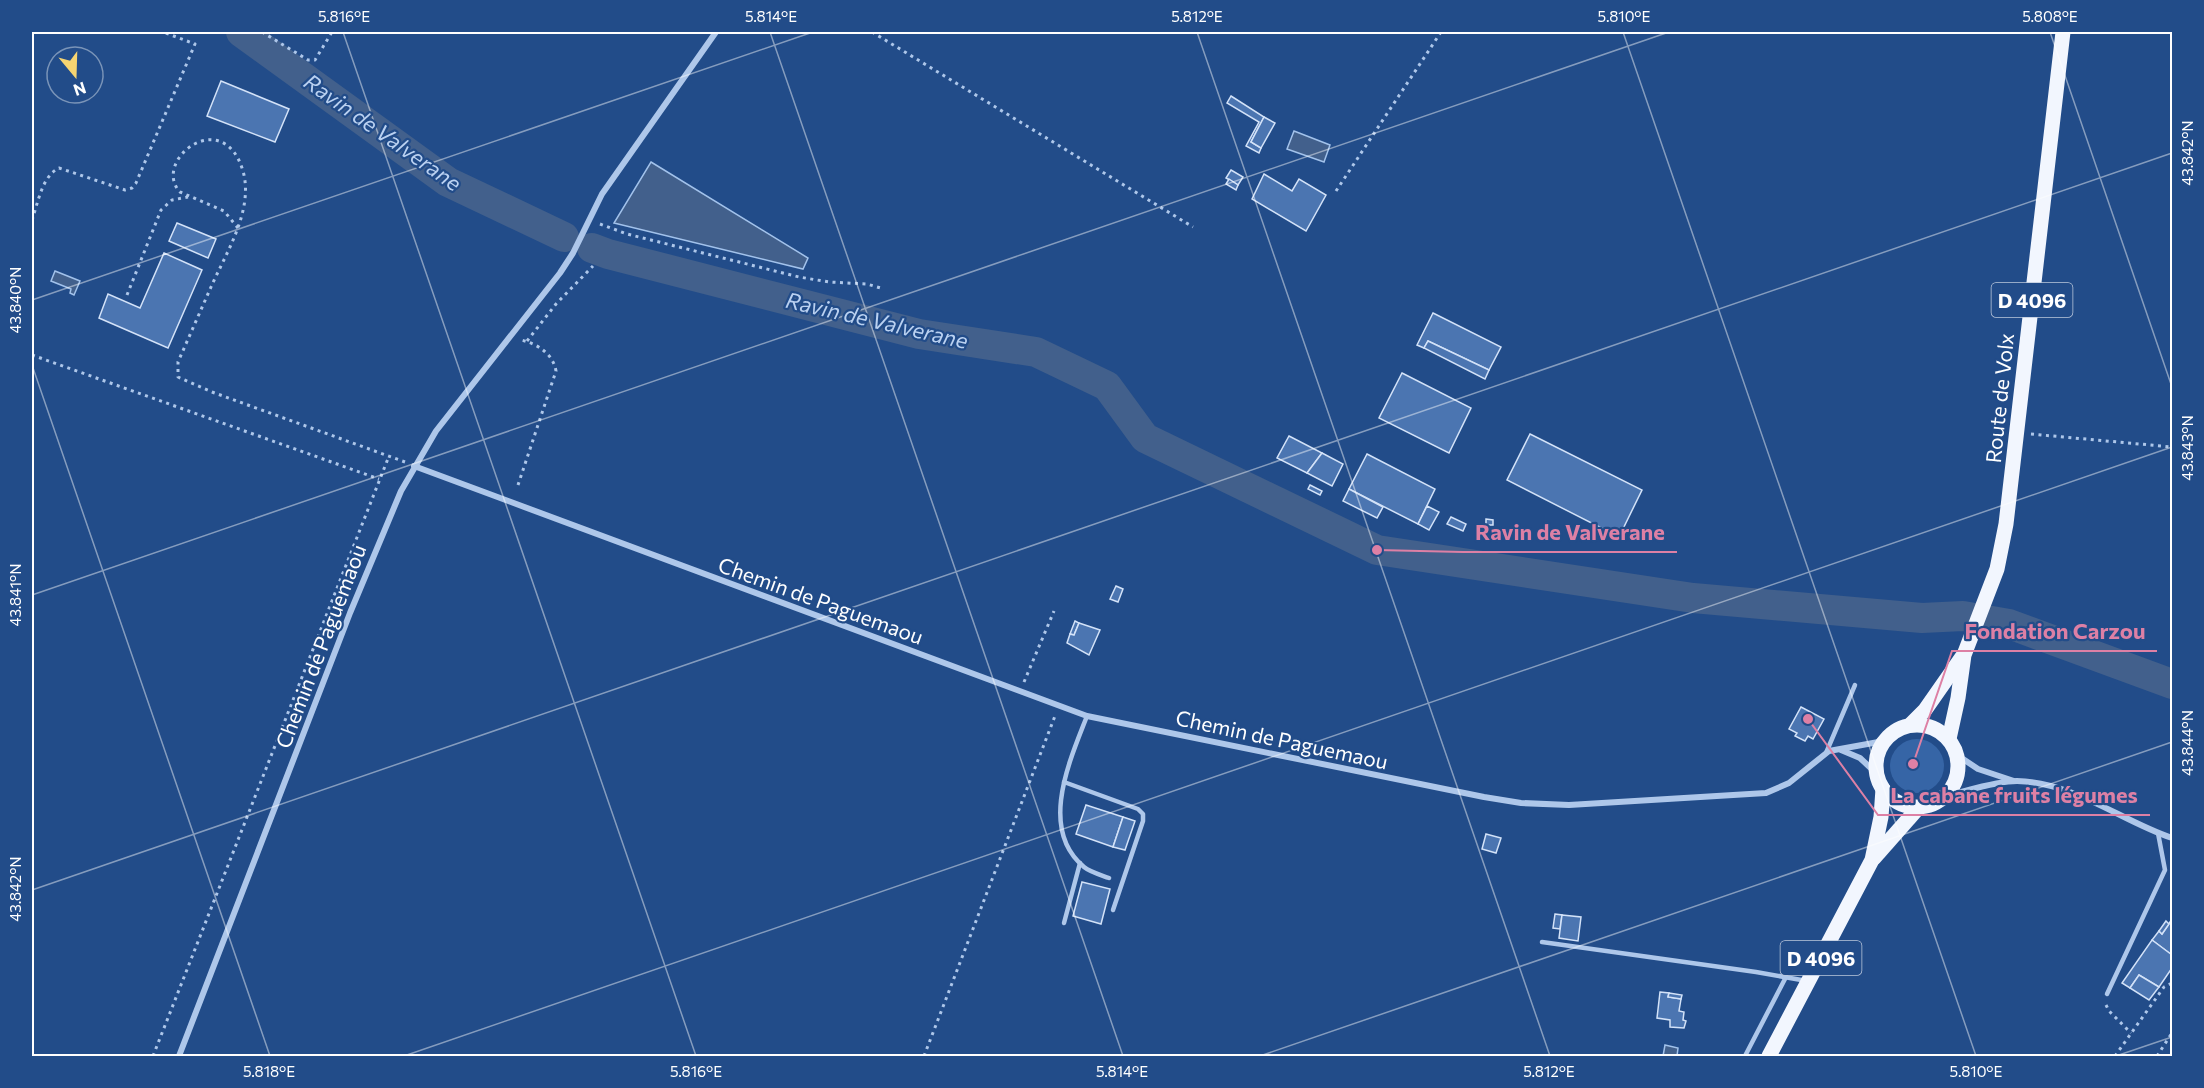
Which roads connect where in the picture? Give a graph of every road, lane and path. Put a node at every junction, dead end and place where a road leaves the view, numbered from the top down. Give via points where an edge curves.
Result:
1 (163, 32) edge
2 (262, 32) edge
3 (332, 32) edge
4 (716, 32) edge
5 (872, 32) edge
6 (1441, 32) edge
7 (2063, 32) edge
8 (1336, 190) dead end
9 (190, 197) junction
10 (590, 214) junction
11 (32, 220) edge
12 (1193, 227) dead end
13 (238, 228) junction
14 (593, 267) dead end
15 (884, 289) dead end
16 (127, 295) dead end
17 (508, 339) junction
18 (526, 341) junction
19 (32, 355) edge
20 (2016, 432) junction
21 (2172, 447) edge
22 (389, 456) junction
23 (414, 466) junction
24 (379, 479) junction
25 (518, 485) dead end
26 (1054, 611) dead end
27 (1964, 655) junction
28 (1855, 685) dead end
29 (1020, 692) junction
30 (1058, 705) junction
31 (1087, 716) junction
32 (1910, 725) junction
33 (1949, 739) junction
34 (1884, 741) junction
35 (1838, 749) junction
36 (1826, 753) junction
37 (1957, 755) junction
38 (1876, 773) junction
39 (2015, 781) junction
40 (1064, 782) junction
41 (1883, 789) junction
42 (1945, 796) junction
43 (1919, 807) junction
44 (2158, 833) junction
45 (2172, 838) edge
46 (1872, 860) junction
47 (1080, 863) junction
48 (2172, 869) edge
49 (2165, 870) junction
50 (1109, 878) dead end
51 (1113, 910) dead end
52 (1064, 923) dead end
53 (1542, 942) dead end
54 (1786, 977) junction
55 (1809, 982) junction
56 (2172, 983) edge
57 (2107, 994) joint
58 (2172, 1033) edge
59 (2132, 1034) junction
60 (153, 1056) edge
61 (179, 1056) edge
62 (924, 1056) edge
63 (1745, 1056) edge
64 (1769, 1056) edge
65 (2115, 1056) edge
66 (2157, 1056) edge

1 - 11 path via 195,44 136,183 125,190 59,168 47,178
2 - 3 path via 308,60 315,60
4 - 10 street
5 - 12 path
6 - 8 path
7 - 20 main road, Route de Volx / D 4096
9 - 13 path via 224,211
9 - 13 path via 174,183 177,164 195,142 216,140 237,159 243,172 244,203
9 - 16 path via 172,200 161,210
10 - 15 path via 604,226 638,237 799,278
10 - 17 street via 560,273
13 - 22 path via 178,362 178,377
14 - 18 path via 555,304
17 - 18 path
17 - 23 street via 436,431
18 - 25 path via 543,350 556,371
19 - 24 path
20 - 21 path
20 - 27 main road, Route de Volx / D 4096 via 1997,569
22 - 23 path
22 - 24 path
23 - 29 street, Chemin de Paguemaou
23 - 61 street, Chemin de Paguemaou via 350,613
24 - 60 path
26 - 29 path
27 - 32 main road, Route de Volx / D 4096
27 - 33 main road, Route de Volx / D 4096
28 - 36 lane
29 - 30 street, Chemin de Paguemaou
30 - 31 street, Chemin de Paguemaou
30 - 62 path
31 - 36 street, Chemin de Paguemaou via 1521,803 1598,804 1766,793 1789,783
31 - 40 lane
32 - 33 main road via 1938,730
32 - 34 main road
33 - 37 main road
34 - 35 street, Chemin de Paguemaou
34 - 38 main road via 1876,757
35 - 36 street, Chemin de Paguemaou
35 - 38 street via 1860,758
37 - 39 street via 1978,769
37 - 42 main road via 1957,777
38 - 41 main road
39 - 42 street
39 - 44 street via 2056,787
40 - 47 lane via 1062,826 1068,849
40 - 51 lane via 1143,814
41 - 43 main road via 1905,806
41 - 46 main road, D 4096
42 - 43 main road
43 - 46 main road, D 4096
44 - 45 street
44 - 49 lane
46 - 55 main road, D 4096
47 - 50 lane
47 - 52 lane
48 - 49 lane
49 - 57 lane
53 - 54 lane
54 - 55 lane
54 - 63 lane
55 - 64 main road, D 4096
56 - 59 path via 2164,987
57 - 59 path via 2109,1011
58 - 66 path
59 - 65 path

